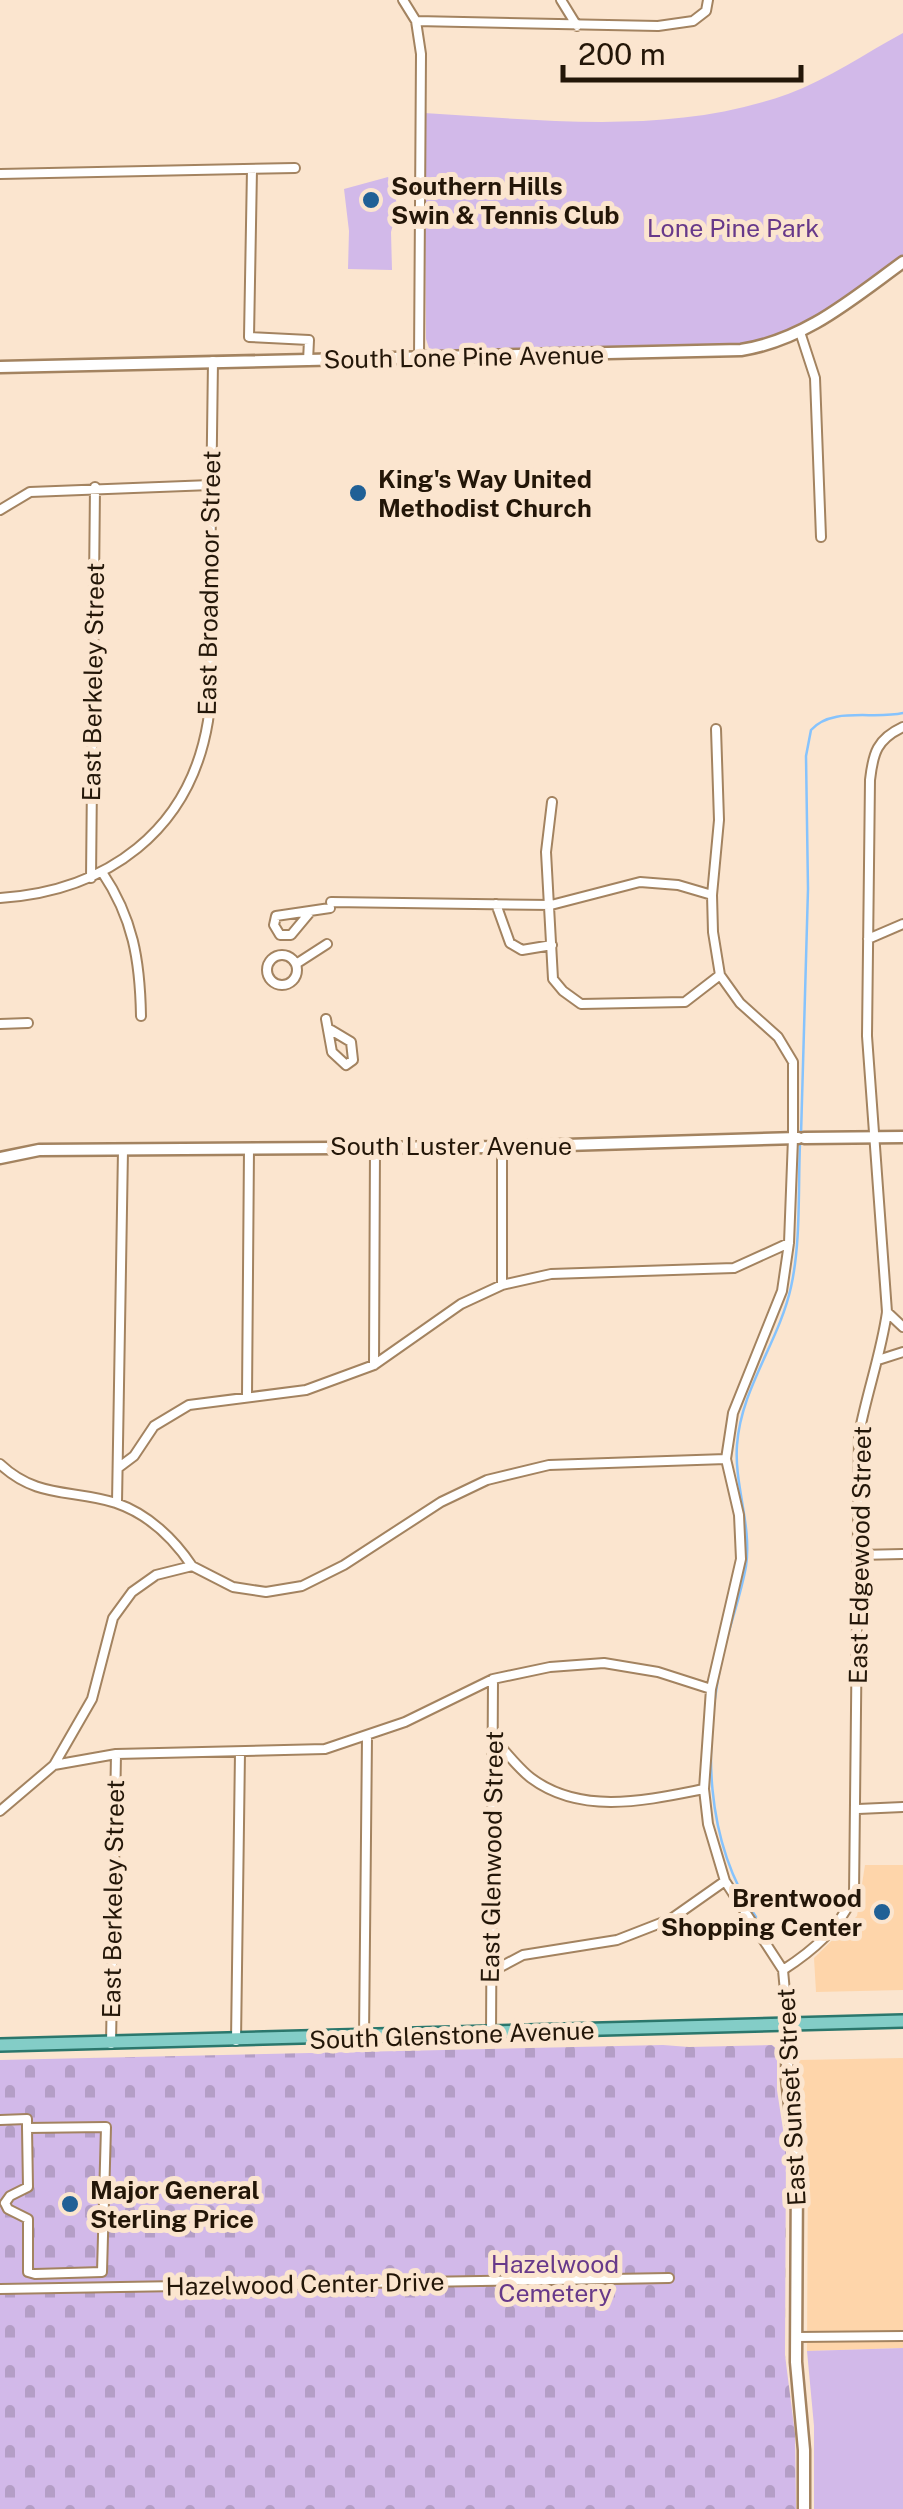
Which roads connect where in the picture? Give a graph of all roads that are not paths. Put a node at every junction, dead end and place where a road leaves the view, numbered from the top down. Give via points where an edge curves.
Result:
1 (402, 0) edge
2 (561, 0) edge
3 (708, 0) edge
4 (416, 21) junction
5 (577, 26) junction
6 (296, 168) dead end
7 (252, 169) junction
8 (0, 174) edge
9 (903, 262) edge
10 (800, 332) junction
11 (419, 359) junction
12 (213, 361) junction
13 (308, 361) junction
14 (0, 367) edge
15 (211, 485) junction
16 (94, 487) junction
17 (0, 510) edge
18 (821, 537) dead end
19 (903, 728) edge
20 (716, 729) dead end
21 (552, 802) dead end
22 (102, 872) junction
23 (91, 878) junction
24 (712, 895) junction
25 (0, 898) edge
26 (496, 904) junction
27 (551, 905) junction
28 (311, 911) junction
29 (903, 924) edge
30 (868, 939) junction
31 (327, 944) dead end
32 (552, 944) junction
33 (296, 964) junction
34 (720, 975) junction
35 (141, 1016) dead end
36 (326, 1019) dead end
37 (28, 1023) dead end
38 (0, 1024) edge
39 (331, 1030) dead end
40 (875, 1137) junction
41 (903, 1137) edge
42 (798, 1138) junction
43 (376, 1146) junction
44 (249, 1148) junction
45 (502, 1148) junction
46 (123, 1150) junction
47 (0, 1158) edge
48 (789, 1243) junction
49 (502, 1285) junction
50 (887, 1312) junction
51 (903, 1327) edge
52 (903, 1352) edge
53 (878, 1360) junction
54 (374, 1364) junction
55 (247, 1396) junction
56 (726, 1458) junction
57 (0, 1464) edge
58 (118, 1468) junction
59 (117, 1504) junction
60 (903, 1554) edge
61 (859, 1555) junction
62 (192, 1566) junction
63 (494, 1679) junction
64 (711, 1689) junction
65 (367, 1737) junction
66 (494, 1739) junction
67 (240, 1752) junction
68 (116, 1754) junction
69 (54, 1765) junction
70 (704, 1789) junction
71 (903, 1807) edge
72 (858, 1809) junction
73 (0, 1811) edge
74 (726, 1881) junction
75 (784, 1970) junction
76 (489, 1973) junction
77 (903, 2022) edge
78 (788, 2025) junction
79 (491, 2035) junction
80 (364, 2038) junction
81 (236, 2041) junction
82 (111, 2044) junction
83 (0, 2046) edge
84 (0, 2120) edge
85 (27, 2123) junction
86 (2, 2203) edge
87 (669, 2278) dead end
88 (0, 2289) edge
89 (903, 2336) edge
90 (796, 2337) junction
91 (804, 2509) edge

1 - 4 street
2 - 5 street
3 - 5 street via 693,21
4 - 5 street
4 - 11 street
6 - 7 street
7 - 8 street
7 - 13 street via 250,337 309,340
9 - 10 main road, South Lone Pine Avenue
10 - 11 main road, South Lone Pine Avenue via 729,351
10 - 18 street via 816,387
11 - 13 main road, South Lone Pine Avenue
12 - 13 main road, South Lone Pine Avenue
12 - 14 main road, South Lone Pine Avenue
12 - 15 street, East Broadmoor Street
15 - 16 street
15 - 22 street, East Broadmoor Street via 208,720 190,782 150,838
16 - 17 street via 30,492
16 - 23 street, East Berkeley Street
19 - 30 street, East Edgewood Street via 882,739 872,754
20 - 24 street via 719,820
21 - 27 street via 546,852
22 - 23 street, East Broadmoor Street
22 - 35 street via 122,901 134,942
23 - 25 street, East Broadmoor Street via 40,895
24 - 27 street via 640,882
24 - 34 street
26 - 27 street
26 - 28 street via 330,905
26 - 32 street via 510,943 522,950
27 - 32 street
28 - 28 street via 276,916 274,925 280,935 290,935
29 - 30 street
30 - 40 street, East Edgewood Street
31 - 33 street
32 - 34 street via 554,980 581,1004 686,1002
33 - 33 street via 275,956 268,977 289,984
34 - 42 street, East Sunset Street via 778,1036 793,1062
36 - 39 street
37 - 38 street
40 - 41 main road, South Luster Avenue
40 - 42 main road, South Luster Avenue
40 - 50 street, East Edgewood Street
42 - 45 main road, South Luster Avenue
42 - 48 street, East Sunset Street
43 - 44 main road, South Luster Avenue
43 - 45 main road, South Luster Avenue
43 - 54 street
44 - 46 main road, South Luster Avenue
44 - 55 street
45 - 49 street
46 - 47 main road, South Luster Avenue via 38,1150
46 - 58 street
48 - 49 street via 734,1268 551,1274
48 - 56 street, East Sunset Street via 782,1291 733,1413
49 - 54 street via 461,1304
50 - 51 street
50 - 53 street, East Edgewood Street
52 - 53 street
53 - 61 street, East Edgewood Street via 859,1434
54 - 55 street via 306,1390
55 - 58 street via 189,1405 154,1426
56 - 62 street via 549,1466 487,1480 302,1586 266,1592 233,1587
56 - 64 street, East Sunset Street via 741,1559
57 - 59 street via 18,1481
58 - 59 street
59 - 62 street via 174,1540
60 - 61 street
61 - 72 street, East Edgewood Street
62 - 69 street via 156,1575 112,1618 92,1699
63 - 64 street via 604,1663
63 - 65 street
63 - 66 street, East Glenwood Street
64 - 70 street, East Sunset Street
65 - 67 street via 325,1749
65 - 80 street
66 - 70 street via 532,1778 568,1798 642,1802
66 - 76 street, East Glenwood Street
67 - 68 street
67 - 81 street
68 - 69 street
68 - 82 street, East Berkeley Street
69 - 73 street
70 - 74 street, East Sunset Street
71 - 72 street
72 - 75 street, East Edgewood Street via 854,1894 845,1916
74 - 75 street, East Sunset Street
74 - 76 street via 671,1919 617,1940 523,1955
75 - 78 street, East Sunset Street
76 - 79 street, East Glenwood Street
77 - 78 main road, South Glenstone Avenue
78 - 79 main road, South Glenstone Avenue
78 - 90 main road, East Sunset Street via 797,2169
79 - 80 main road, South Glenstone Avenue
80 - 81 main road, South Glenstone Avenue
81 - 82 main road, South Glenstone Avenue
82 - 83 main road, South Glenstone Avenue
84 - 85 street
85 - 86 street via 28,2187
85 - 86 street via 106,2127 102,2272 28,2272 28,2219
87 - 88 street, Hazelwood Center Drive
89 - 90 street
90 - 91 main road, East Sunset Street

